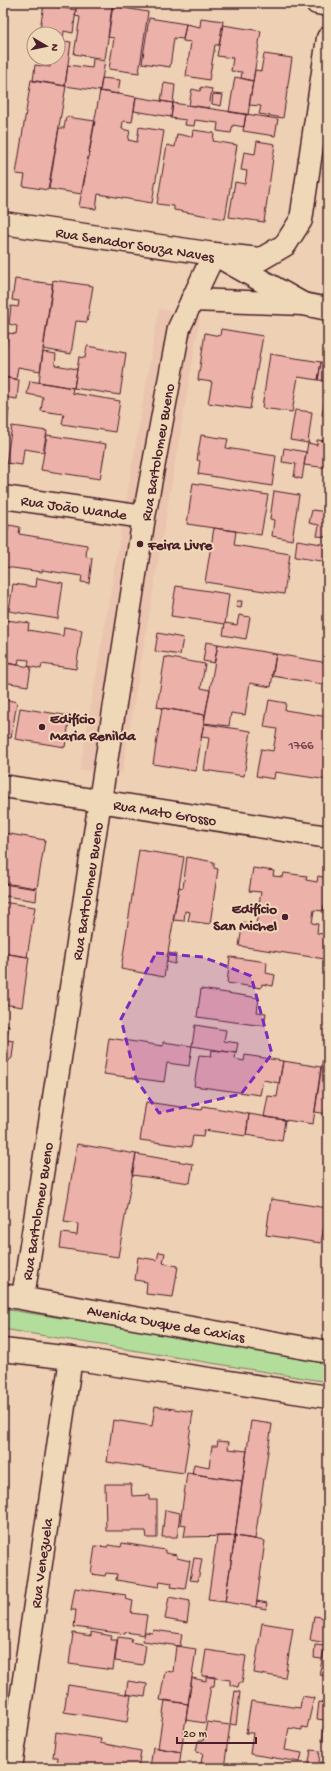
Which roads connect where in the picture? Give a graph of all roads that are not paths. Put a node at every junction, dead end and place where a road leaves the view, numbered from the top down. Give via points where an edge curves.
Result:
1 (317, 3) edge
2 (328, 5) edge
3 (328, 38) edge
4 (3, 223) edge
5 (214, 254) junction
6 (192, 300) junction
7 (303, 304) junction
8 (328, 309) edge
9 (3, 497) edge
10 (144, 517) junction
11 (3, 786) edge
12 (101, 802) junction
13 (328, 837) edge
14 (13, 1296) edge
15 (3, 1350) edge
16 (328, 1352) edge
17 (71, 1358) junction
18 (328, 1397) edge
19 (11, 1768) edge

1 - 2 street
3 - 5 street via 301,220 285,245 261,259
4 - 5 street, Rua Senador Souza Naves
5 - 6 street, Rua Bartolomeu Bueno
5 - 7 street, Rua Senador Souza Naves
6 - 7 street, Rua Senador Souza Naves
6 - 10 street, Rua Bartolomeu Bueno via 179,328
7 - 8 street, Rua Senador Souza Naves
9 - 10 street, Rua João Wande
10 - 12 street, Rua Bartolomeu Bueno
11 - 12 street, Rua Mato Grosso
12 - 13 street, Rua Mato Grosso
12 - 14 street, Rua Bartolomeu Bueno
14 - 16 street, Avenida Duque de Caxias
15 - 17 street
17 - 18 street
17 - 19 street, Rua Venezuela

